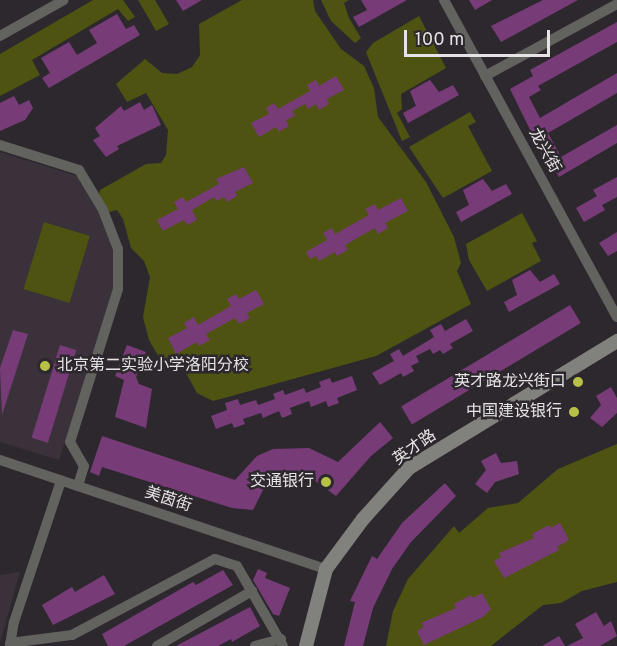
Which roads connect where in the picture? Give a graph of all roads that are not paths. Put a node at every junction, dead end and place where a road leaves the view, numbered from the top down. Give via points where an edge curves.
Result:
1 (64, 0) edge
2 (444, 0) edge
3 (617, 4) edge
4 (0, 36) edge
5 (485, 76) junction
6 (0, 145) edge
7 (617, 316) edge
8 (617, 341) edge
9 (617, 348) edge
10 (0, 460) edge
11 (61, 481) junction
12 (78, 486) junction
13 (326, 569) junction
14 (252, 591) junction
15 (282, 643) edge
16 (10, 645) edge
17 (157, 646) edge
18 (255, 646) edge
19 (306, 646) edge
20 (312, 646) edge

1 - 4 street
2 - 5 street, 龙兴街
3 - 5 street
5 - 7 street, 龙兴街
6 - 12 street via 79,170 103,210 118,249 118,289 70,442 84,466
8 - 13 main road, 英才路 via 410,468 363,519
9 - 20 main road, 英才路 via 414,472 367,523 331,572
10 - 11 street, 美茵街
11 - 12 street, 美茵街
11 - 16 street
12 - 13 street, 美茵街
13 - 19 main road, 英才路 via 307,630
14 - 15 street
14 - 16 street via 237,566 215,559 72,635
14 - 17 street
15 - 18 street

